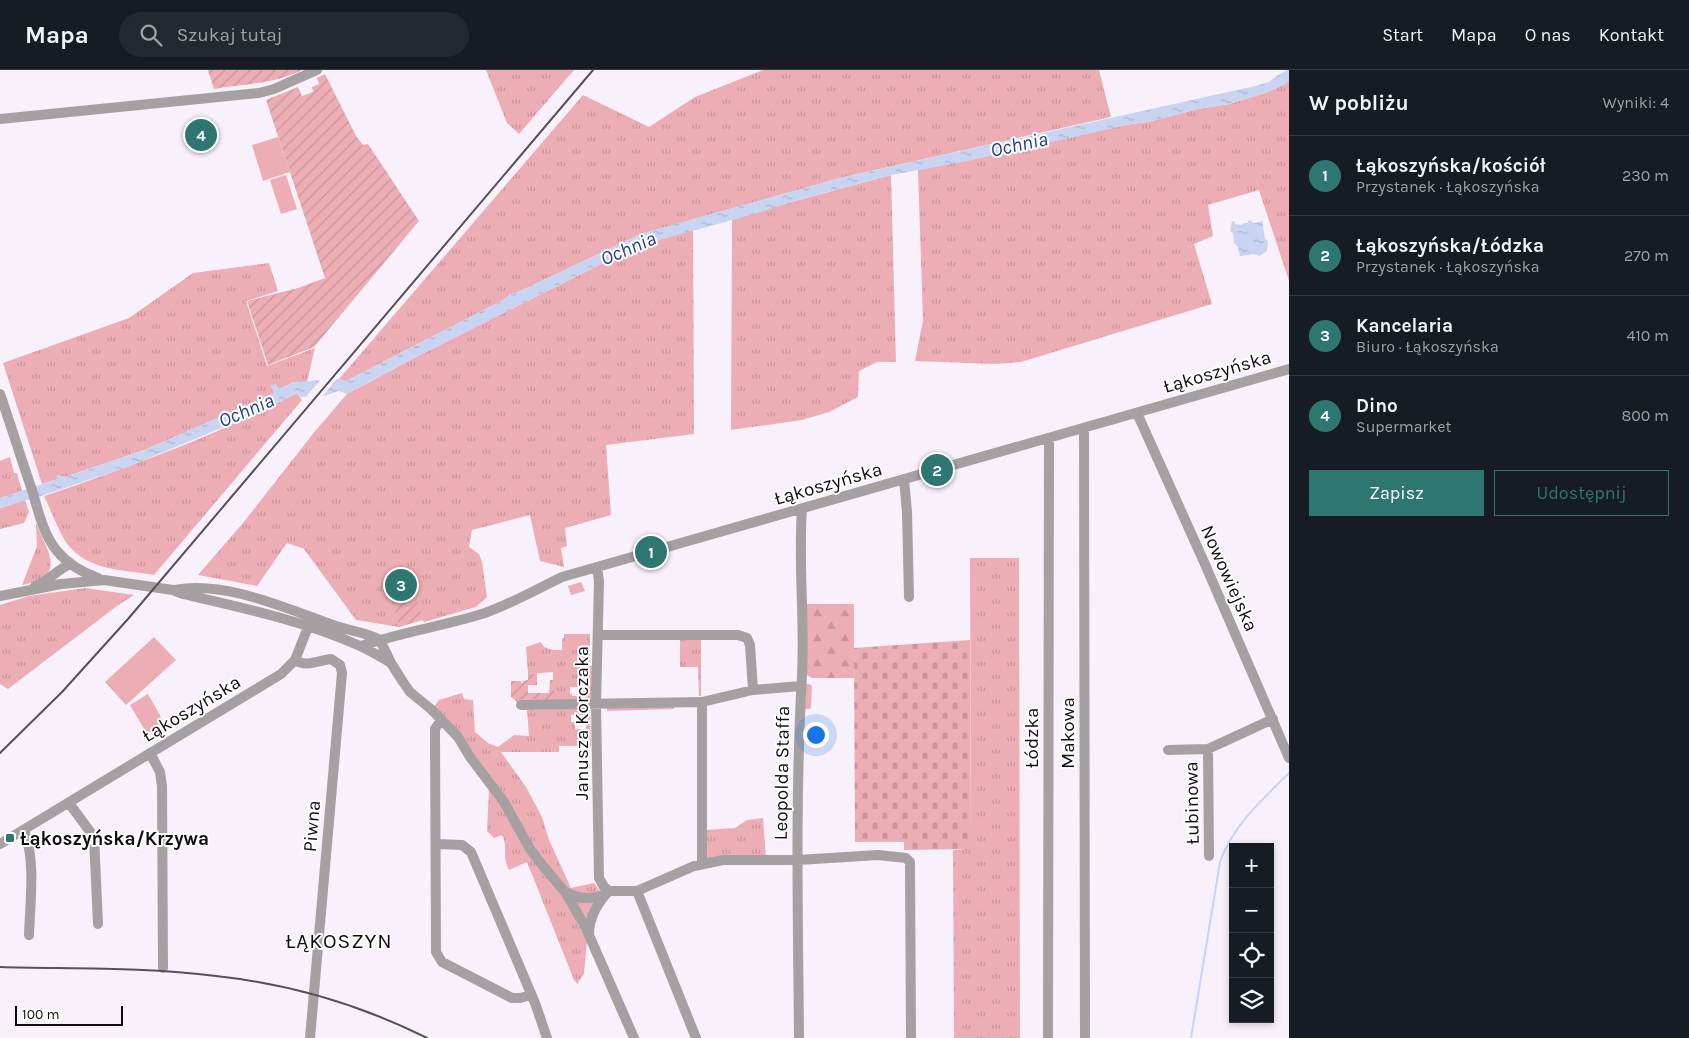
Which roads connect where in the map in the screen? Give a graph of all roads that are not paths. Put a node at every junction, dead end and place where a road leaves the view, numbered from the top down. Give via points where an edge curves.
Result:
1 (317, 70) edge
2 (0, 119) edge
3 (1288, 371) edge
4 (0, 394) edge
5 (1137, 413) junction
6 (1084, 428) junction
7 (1049, 438) junction
8 (904, 480) junction
9 (802, 509) junction
10 (57, 551) junction
11 (70, 564) junction
12 (597, 567) junction
13 (49, 578) junction
14 (104, 580) junction
15 (61, 584) junction
16 (21, 591) junction
17 (0, 596) edge
18 (909, 597) dead end
19 (310, 622) junction
20 (598, 635) junction
21 (380, 640) junction
22 (361, 646) junction
23 (381, 657) junction
24 (295, 660) junction
25 (391, 663) junction
26 (800, 686) junction
27 (753, 690) junction
28 (702, 702) junction
29 (596, 704) junction
30 (521, 705) dead end
31 (1272, 719) junction
32 (442, 720) junction
33 (1208, 749) junction
34 (1168, 750) dead end
35 (150, 753) junction
36 (1289, 758) edge
37 (69, 803) junction
38 (24, 830) junction
39 (0, 844) edge
40 (437, 844) junction
41 (1209, 856) dead end
42 (798, 860) junction
43 (702, 864) junction
44 (637, 891) junction
45 (565, 892) junction
46 (607, 893) junction
47 (98, 924) dead end
48 (29, 935) dead end
49 (588, 937) junction
50 (163, 968) dead end
51 (531, 995) junction
52 (310, 1038) edge
53 (547, 1038) edge
54 (634, 1038) edge
55 (696, 1038) edge
56 (799, 1038) edge
57 (910, 1038) edge
58 (1048, 1038) edge
59 (1085, 1038) edge

1 - 2 street via 259,93
3 - 5 street, Łąkoszyńska
4 - 10 street via 47,536
5 - 6 street, Łąkoszyńska
5 - 31 street, Nowowiejska
6 - 7 street, Łąkoszyńska
6 - 59 street, Makowa
7 - 8 street, Łąkoszyńska
7 - 58 street, Łódzka
8 - 9 street, Łąkoszyńska
8 - 18 street
9 - 12 street, Łąkoszyńska
9 - 26 street, Leopolda Staffa
10 - 11 street
10 - 13 street
11 - 13 street
11 - 14 street
11 - 15 street
12 - 20 street, Janusza Korczaka
12 - 21 street, Łąkoszyńska via 562,577 485,613
13 - 16 street
14 - 15 street
14 - 19 street via 173,590 206,589 252,596
15 - 16 street
16 - 17 street
19 - 21 street via 371,635
19 - 22 street
19 - 24 street, Łąkoszyńska
20 - 27 street via 738,635 747,638
20 - 29 street, Janusza Korczaka
21 - 22 street, Łąkoszyńska
21 - 23 street
21 - 25 street
22 - 23 street
23 - 25 street
24 - 35 street, Łąkoszyńska via 281,674
24 - 52 street, Piwna via 310,664 331,659 340,665 342,673
25 - 32 street via 410,692
26 - 27 street
26 - 42 street, Leopolda Staffa
27 - 28 street
28 - 29 street
28 - 43 street
29 - 30 street
29 - 46 street, Janusza Korczaka via 599,878
31 - 33 street, Łubinowa
31 - 36 street, Nowowiejska
32 - 40 street via 435,734
32 - 45 street via 504,802 530,849
33 - 34 street, Łubinowa
33 - 41 street, Łubinowa
35 - 37 street, Łąkoszyńska
35 - 50 street via 160,772 162,786
37 - 38 street, Łąkoszyńska
37 - 47 street via 94,837
38 - 39 street, Łąkoszyńska
38 - 48 street via 31,859
40 - 51 street via 462,846 471,852
40 - 51 street via 436,952 442,962 512,998
42 - 43 street via 722,860
42 - 56 street, Leopolda Staffa
42 - 57 street via 878,855 906,858 910,862
43 - 44 street
44 - 46 street
44 - 55 street
45 - 46 street via 593,899
45 - 49 street
46 - 49 street via 592,915
49 - 54 street
51 - 53 street

